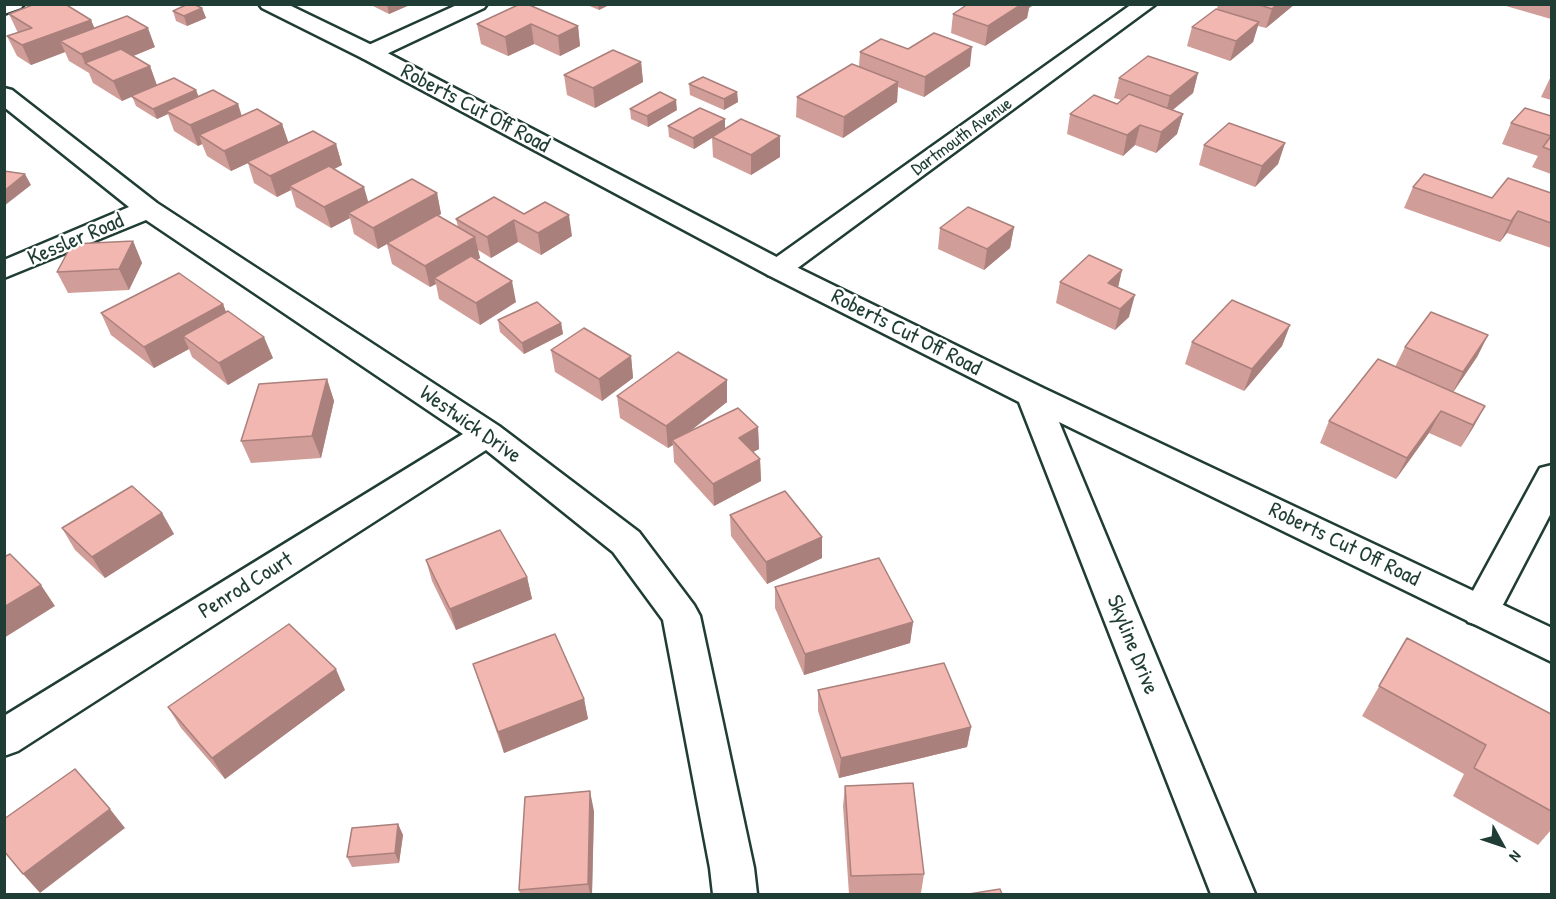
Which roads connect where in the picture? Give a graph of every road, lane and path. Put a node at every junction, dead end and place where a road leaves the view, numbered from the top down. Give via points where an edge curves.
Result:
1 (15, 4) edge
2 (269, 4) edge
3 (477, 4) edge
4 (1146, 4) edge
5 (4, 8) edge
6 (369, 53) junction
7 (4, 95) edge
8 (148, 209) junction
9 (778, 269) junction
10 (4, 270) edge
11 (1032, 396) junction
12 (486, 434) junction
13 (1551, 477) edge
14 (1481, 611) junction
15 (1551, 646) edge
16 (4, 738) edge
17 (735, 894) edge
18 (1233, 894) edge

1 - 5 street
2 - 6 street, Roberts Cut Off Road
3 - 6 street
4 - 9 street, Dartmouth Avenue
6 - 9 street, Roberts Cut Off Road
7 - 8 street, Westwick Drive
8 - 10 street, Kessler Road
8 - 12 street, Westwick Drive
9 - 11 street, Roberts Cut Off Road
11 - 14 street, Roberts Cut Off Road
11 - 18 street, Skyline Drive
12 - 16 street, Penrod Court
12 - 17 street, Westwick Drive via 626,542 681,616
13 - 14 street
14 - 15 street, Roberts Cut Off Road

